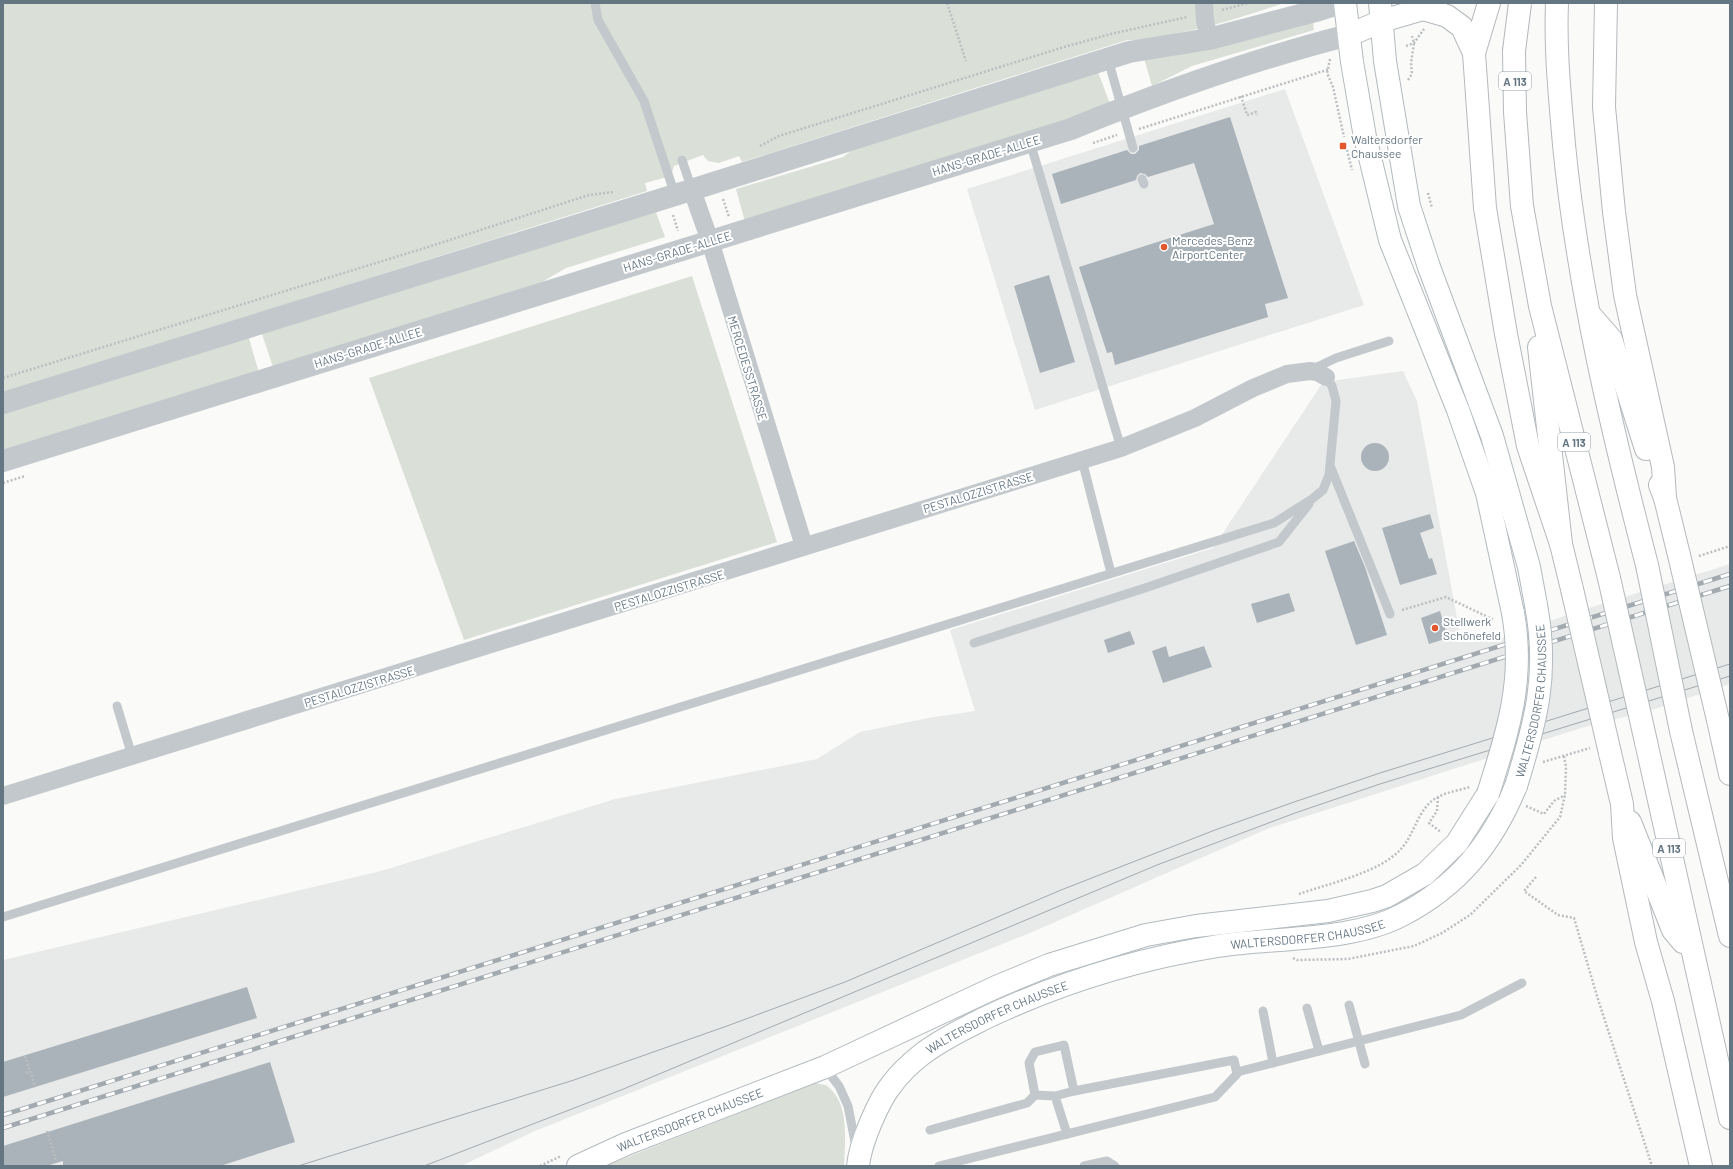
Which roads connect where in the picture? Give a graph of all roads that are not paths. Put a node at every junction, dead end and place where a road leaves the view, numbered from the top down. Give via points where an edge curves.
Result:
1 (595, 3) edge
2 (1341, 3) edge
3 (1345, 3) edge
4 (1489, 3) edge
5 (1520, 3) edge
6 (1557, 3) edge
7 (1606, 3) edge
8 (1205, 8) edge
9 (1381, 12) edge
10 (1430, 12) edge
11 (1349, 35) junction
12 (1209, 39) junction
13 (1474, 53) junction
14 (1108, 59) junction
15 (1122, 108) junction
16 (1030, 142) junction
17 (1133, 148) dead end
18 (682, 160) dead end
19 (678, 194) junction
20 (710, 241) junction
21 (1540, 306) junction
22 (1589, 313) junction
23 (1388, 341) dead end
24 (1318, 374) junction
25 (3, 403) edge
26 (1121, 448) junction
27 (1082, 460) junction
28 (3, 461) edge
29 (1331, 468) junction
30 (1665, 498) junction
31 (1312, 499) junction
32 (1561, 544) junction
33 (804, 546) junction
34 (1111, 573) junction
35 (1390, 614) dead end
36 (974, 643) dead end
37 (117, 706) dead end
38 (132, 756) junction
39 (1730, 774) edge
40 (3, 796) edge
41 (1622, 804) junction
42 (3, 917) edge
43 (1730, 936) edge
44 (1692, 954) junction
45 (1522, 983) dead end
46 (1349, 1004) dead end
47 (1307, 1008) dead end
48 (1263, 1011) dead end
49 (1359, 1041) junction
50 (1319, 1051) junction
51 (1273, 1063) junction
52 (1365, 1064) dead end
53 (825, 1067) junction
54 (1237, 1072) junction
55 (1074, 1091) junction
56 (1035, 1095) junction
57 (1055, 1096) junction
58 (1730, 1118) edge
59 (930, 1130) dead end
60 (1067, 1134) junction
61 (858, 1161) edge
62 (578, 1166) edge
63 (939, 1166) edge
64 (1084, 1166) edge
65 (1115, 1166) edge
66 (1701, 1166) edge

1 - 19 lane via 598,20 644,101
2 - 12 street
3 - 11 main road, WALTERSDORFER CHAUSSEE
4 - 13 main road
5 - 21 main road, A 113, bridge via 1514,51 1515,112 1522,206
6 - 22 main road via 1556,44 1570,202
7 - 30 main road via 1604,106 1614,212 1625,295 1663,467
8 - 12 street
9 - 10 main road
9 - 11 main road
9 - 61 main road, WALTERSDORFER CHAUSSEE, bridge via 1385,61 1409,206 1492,436 1529,566 1541,629 1540,684 1536,715 1516,786 1495,828 1477,856 1459,876 1438,893 1402,915 1381,924 1321,936 1219,946 1145,960 1060,987 1005,1009 944,1039 920,1056 891,1085 870,1126
10 - 13 main road via 1447,16 1462,27
11 - 15 street, HANS-GRADE-ALLEE via 1195,81
11 - 53 main road, WALTERSDORFER CHAUSSEE, bridge via 1365,137 1390,240 1458,410 1487,493 1517,635 1518,669 1506,738 1479,790 1457,843 1425,874 1387,896 1328,911 1196,926 1098,949 1049,965 996,987
12 - 14 street via 1129,52
13 - 32 main road via 1485,208 1506,334 1528,446
14 - 15 lane
14 - 19 street
15 - 16 street, HANS-GRADE-ALLEE via 1071,129
15 - 17 lane
16 - 20 street, HANS-GRADE-ALLEE
16 - 26 lane
18 - 19 lane
19 - 20 street, MERCEDESSTRASSE
19 - 25 street
20 - 28 street, HANS-GRADE-ALLEE
20 - 33 street, MERCEDESSTRASSE
21 - 32 main road via 1538,341
21 - 44 main road, A 113, bridge via 1609,578
22 - 30 main road via 1611,339
22 - 43 main road, bridge via 1626,486 1647,565 1681,731
23 - 24 lane via 1336,358
24 - 26 street, PESTALOZZISTRASSE via 1287,374 1253,388 1195,418
24 - 29 lane via 1332,386 1336,401
26 - 27 street, PESTALOZZISTRASSE
27 - 33 street, PESTALOZZISTRASSE
27 - 34 lane
29 - 31 lane via 1323,490
29 - 35 lane
30 - 39 main road, bridge
31 - 34 lane via 1274,523
31 - 36 lane via 1279,542
32 - 41 main road, bridge
33 - 38 street, PESTALOZZISTRASSE
34 - 42 lane
37 - 38 lane
38 - 40 street, PESTALOZZISTRASSE
41 - 44 main road via 1673,930
41 - 66 main road via 1624,838 1646,942 1663,1001
44 - 58 main road, A 113
45 - 49 lane via 1461,1015
46 - 49 lane
47 - 50 lane
48 - 51 lane
49 - 50 lane
49 - 52 lane
50 - 51 lane
51 - 54 lane
53 - 61 lane, WALTERSDORFER CHAUSSEE via 840,1086 848,1106
53 - 62 main road, WALTERSDORFER CHAUSSEE via 626,1144
54 - 55 lane via 1234,1060
54 - 60 lane via 1214,1097
55 - 56 lane via 1064,1045 1035,1052 1029,1063
55 - 57 lane
56 - 57 lane
56 - 59 lane via 1027,1103
57 - 60 lane
60 - 63 lane
64 - 65 lane via 1107,1161

